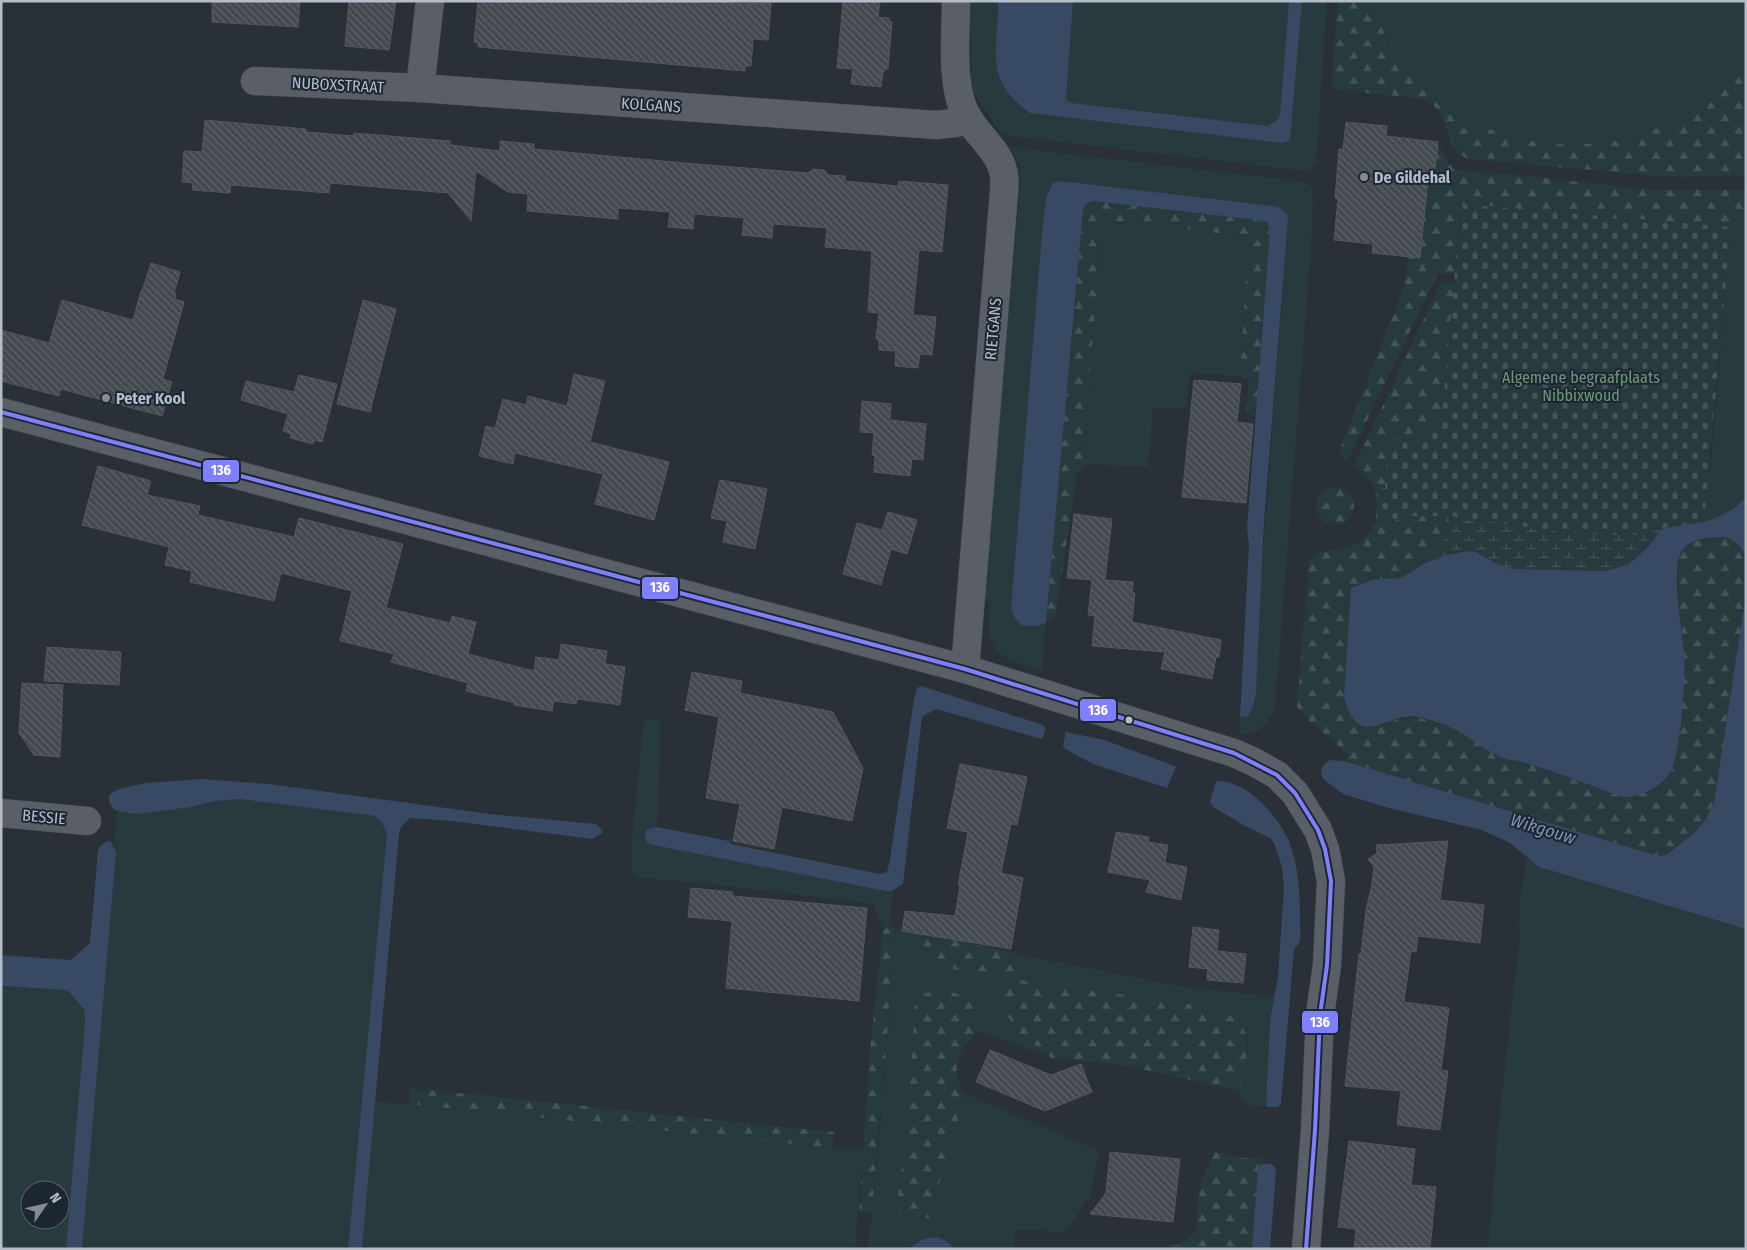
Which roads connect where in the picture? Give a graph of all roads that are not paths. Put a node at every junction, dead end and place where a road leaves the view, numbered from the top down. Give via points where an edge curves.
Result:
1 (430, 1) edge
2 (956, 1) edge
3 (255, 81) dead end
4 (420, 88) junction
5 (969, 120) junction
6 (1, 412) edge
7 (965, 669) junction
8 (1, 813) edge
9 (86, 821) dead end
10 (1306, 1249) edge

1 - 4 street
2 - 5 street, RIETGANS via 956,74 963,109
3 - 4 street, NUBOXSTRAAT
4 - 5 street, KOLGANS via 936,125
5 - 7 street, RIETGANS via 1000,163 1004,192
6 - 7 street
7 - 10 street via 1234,753 1277,775 1296,793 1306,809 1325,848 1331,881
8 - 9 street, BESSIE

